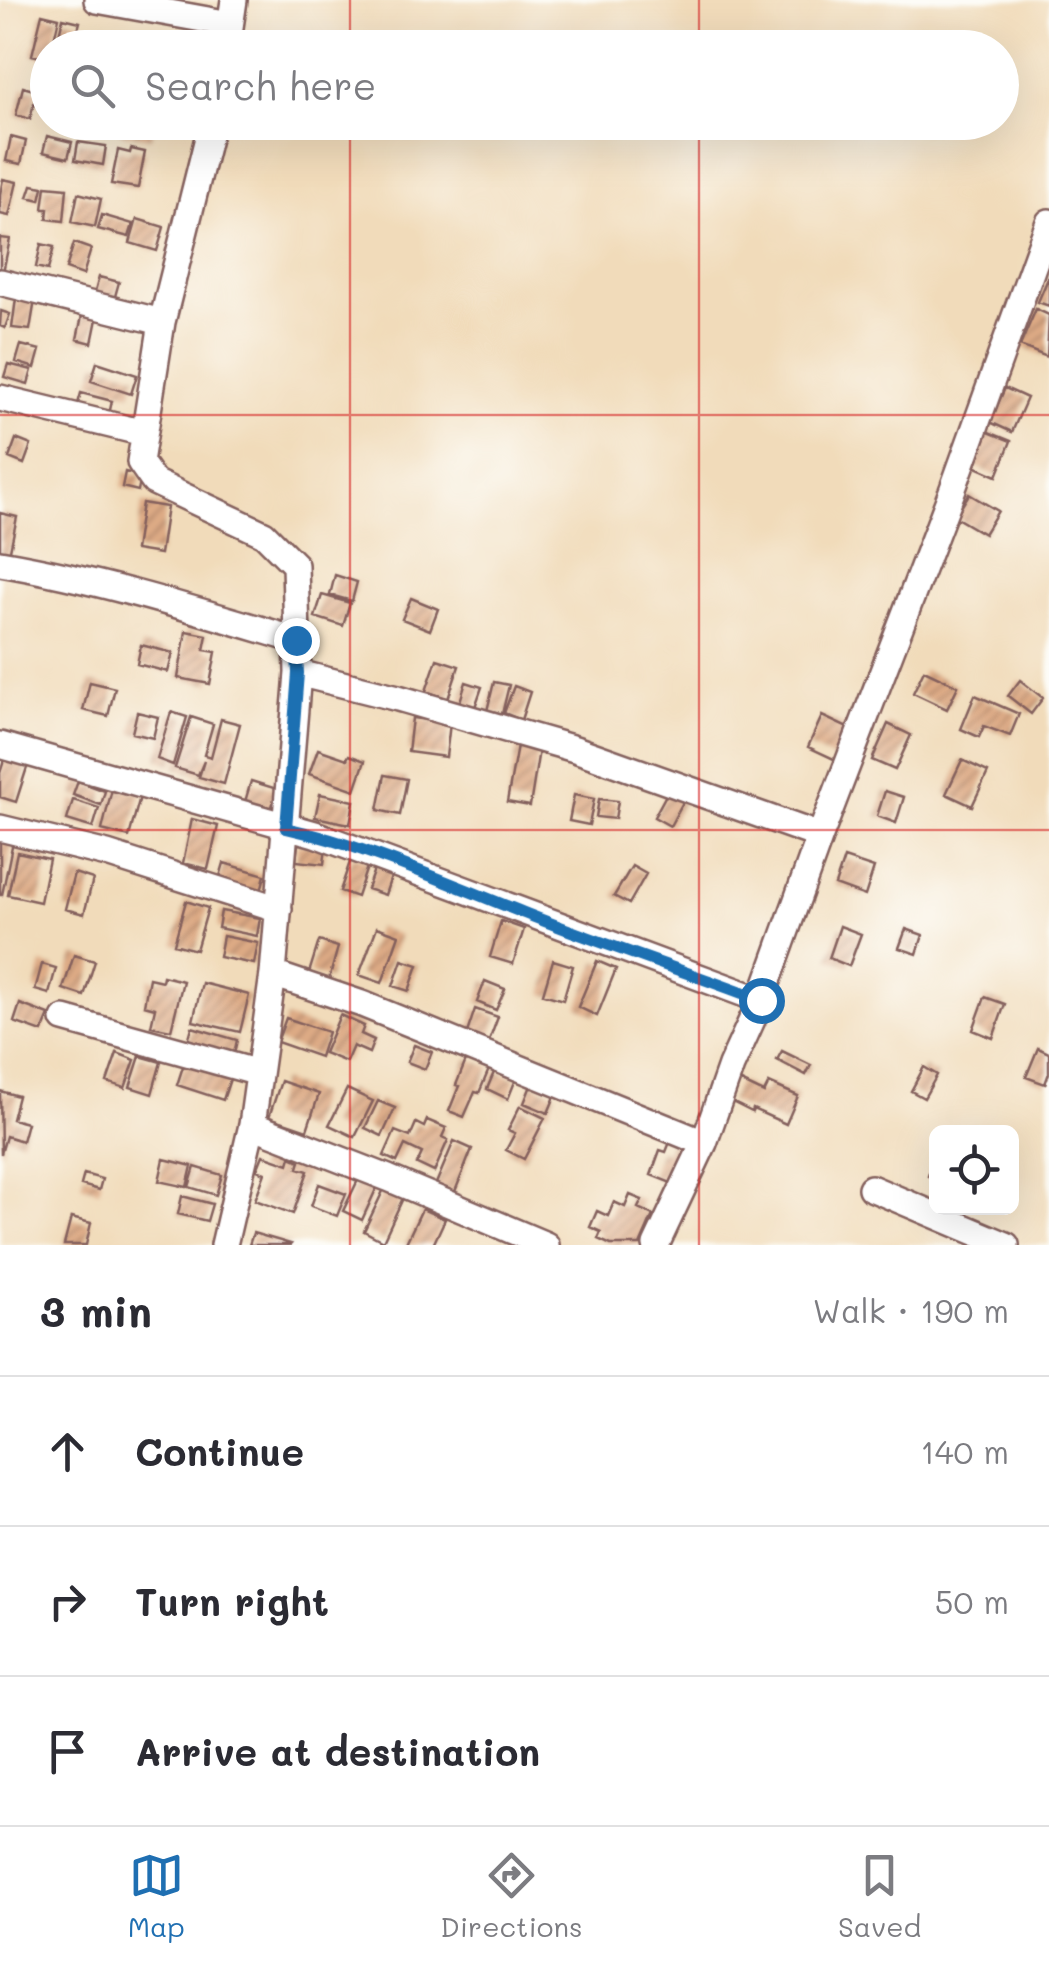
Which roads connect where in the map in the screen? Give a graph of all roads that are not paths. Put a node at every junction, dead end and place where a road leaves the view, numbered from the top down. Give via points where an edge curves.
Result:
1 (97, 0) edge
2 (230, 24) edge
3 (208, 140) edge
4 (1049, 222) edge
5 (0, 282) edge
6 (162, 322) junction
7 (0, 398) edge
8 (144, 433) junction
9 (0, 563) edge
10 (296, 640) junction
11 (298, 673) junction
12 (0, 745) edge
13 (0, 828) edge
14 (286, 828) junction
15 (820, 836) junction
16 (279, 909) junction
17 (273, 974) junction
18 (761, 1000) junction
19 (64, 1019) dead end
20 (259, 1073) junction
21 (252, 1125) junction
22 (704, 1143) junction
23 (871, 1188) dead end
24 (224, 1245) edge
25 (546, 1245) edge
26 (656, 1245) edge
27 (1006, 1245) edge

1 - 2 street
3 - 6 street
4 - 15 street
5 - 6 street
6 - 8 street
7 - 8 street
8 - 10 street via 140,462 154,482 264,534 295,565
9 - 10 street
10 - 11 street
11 - 14 street
11 - 15 street via 575,749
12 - 14 street
13 - 16 street
14 - 16 street
14 - 18 street
15 - 18 street
16 - 17 street
17 - 20 street
17 - 22 street
18 - 22 street
19 - 20 street
20 - 21 street
21 - 24 street
21 - 25 street
22 - 26 street
23 - 27 street

